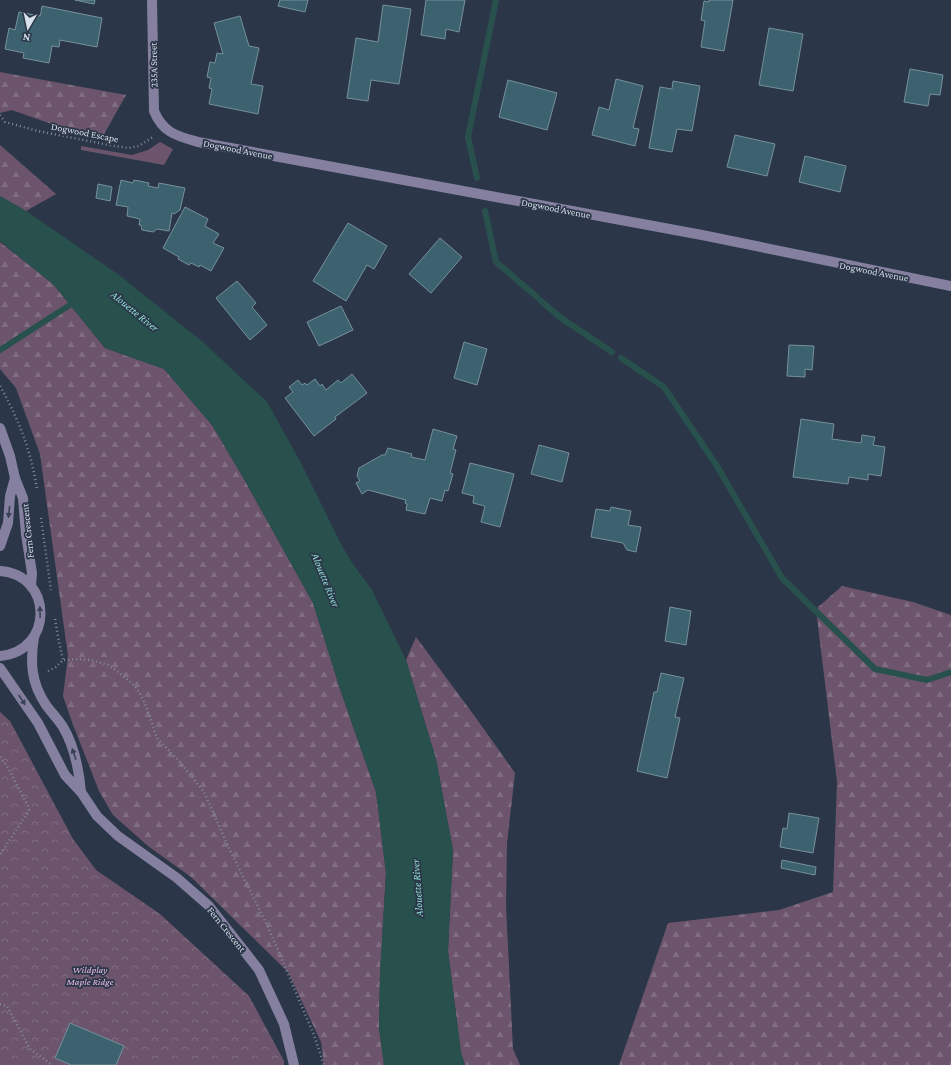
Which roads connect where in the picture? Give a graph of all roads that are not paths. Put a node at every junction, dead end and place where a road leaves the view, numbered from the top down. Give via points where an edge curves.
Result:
1 (152, 0) edge
2 (164, 127) joint
3 (951, 286) edge
4 (0, 428) edge
5 (15, 478) junction
6 (0, 546) edge
7 (0, 571) edge
8 (31, 586) junction
9 (34, 637) junction
10 (0, 656) edge
11 (0, 668) edge
12 (81, 792) junction
13 (294, 1065) edge

1 - 2 street, 235A Street via 154,111
2 - 3 street, Dogwood Avenue via 179,137 198,142 702,235
4 - 5 street, Fern Crescent
5 -> 6 street, Fern Crescent via 10,496 8,523
5 - 8 street, Fern Crescent via 24,498 32,573
7 - 8 street via 13,573
9 -> 8 street via 41,616 37,595
9 - 10 street via 18,652
12 -> 9 street, Fern Crescent via 75,756 63,727 34,684 31,664
11 -> 12 street, Fern Crescent via 38,723 66,775
12 - 13 street, Fern Crescent via 97,816 118,836 177,878 209,906 258,970 284,1024

